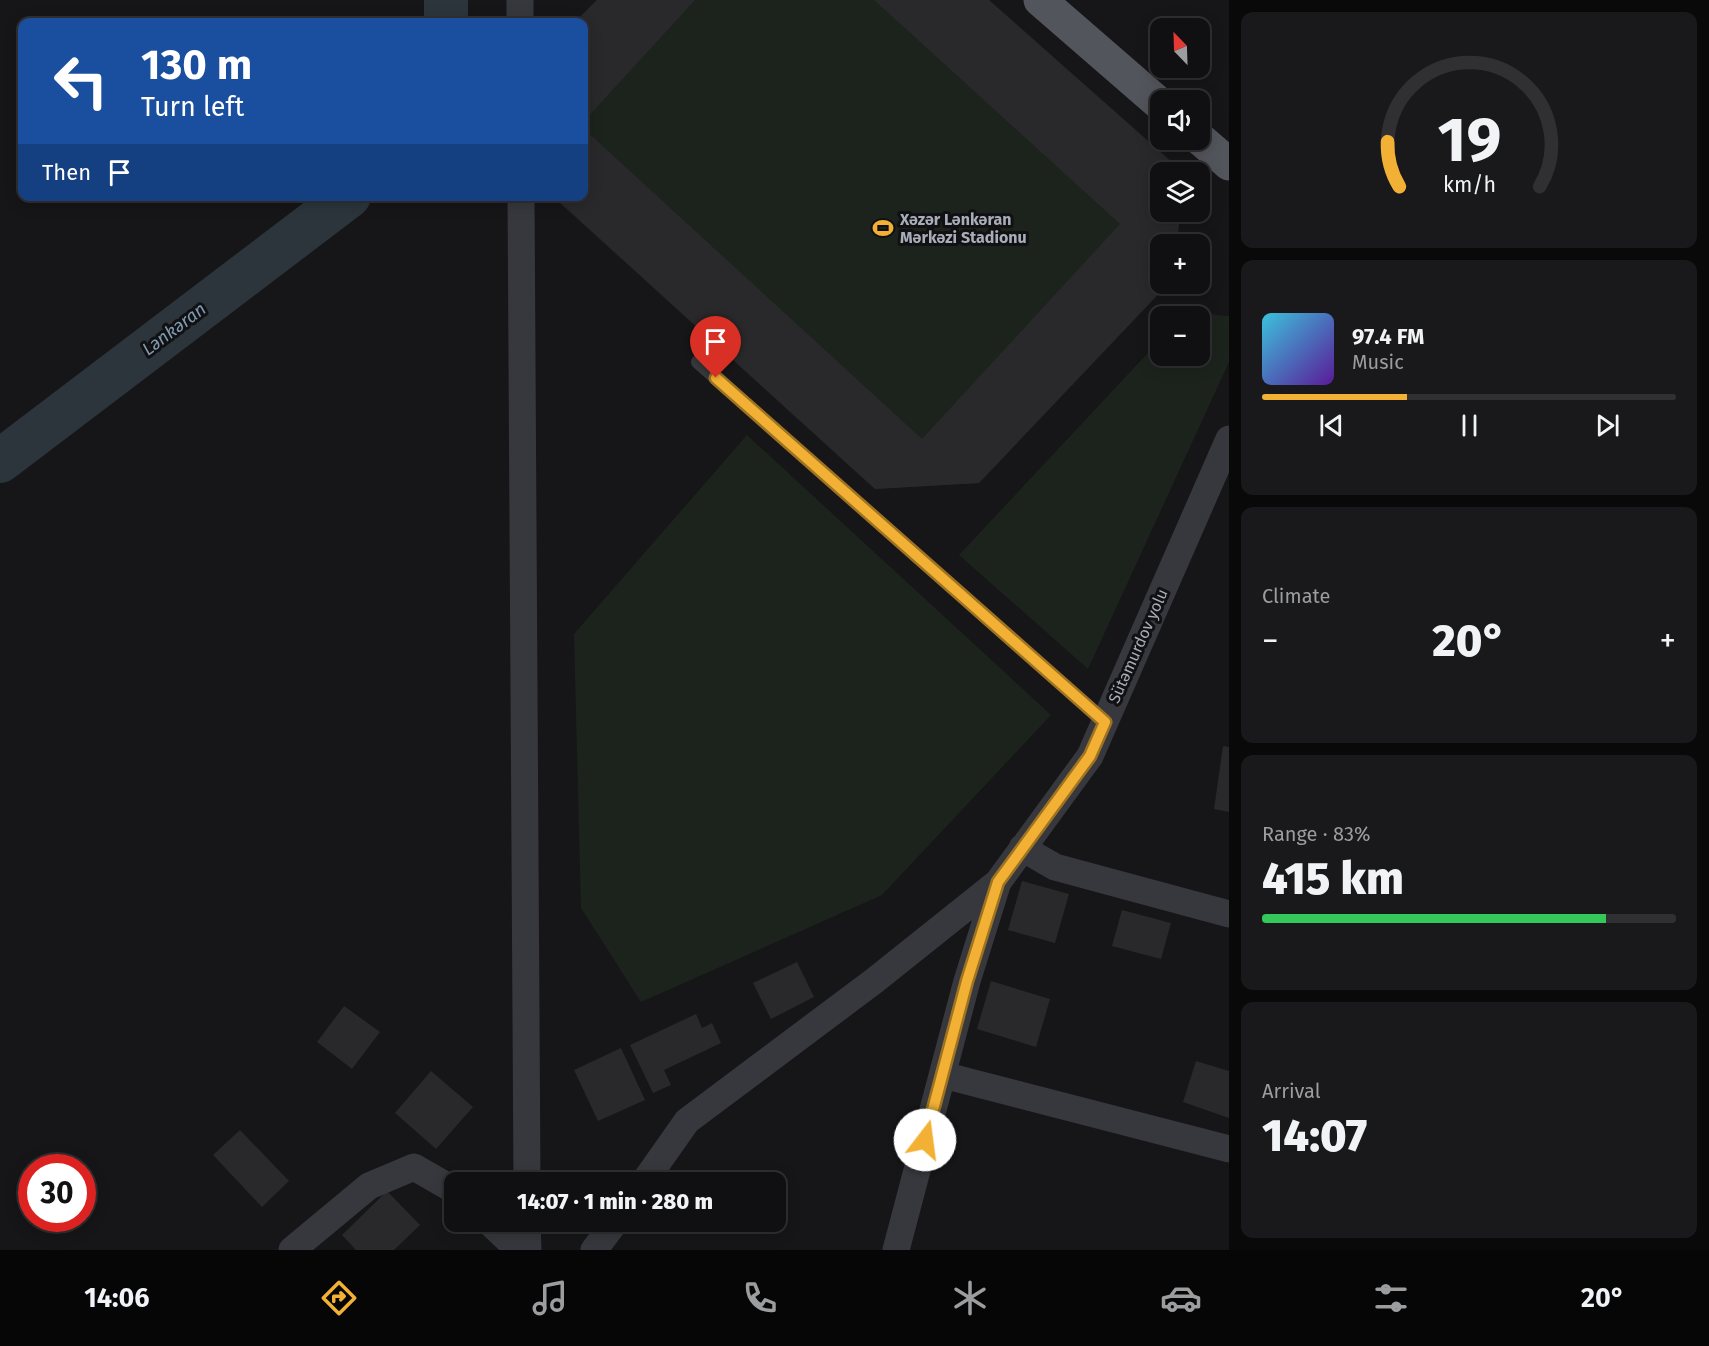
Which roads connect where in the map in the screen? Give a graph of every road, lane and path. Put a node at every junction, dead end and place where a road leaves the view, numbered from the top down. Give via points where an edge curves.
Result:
1 (520, 0) edge
2 (1040, 0) edge
3 (520, 18) edge
4 (1150, 95) edge
5 (1210, 148) edge
6 (1229, 164) edge
7 (521, 201) edge
8 (698, 362) dead end
9 (1229, 439) edge
10 (1105, 722) junction
11 (1022, 848) junction
12 (998, 882) junction
13 (1229, 914) edge
14 (943, 1075) junction
15 (1229, 1149) edge
16 (527, 1172) edge
17 (651, 1172) edge
18 (444, 1184) edge
19 (500, 1232) edge
20 (527, 1232) edge
21 (608, 1232) edge
22 (292, 1250) edge
23 (519, 1250) edge
24 (528, 1250) edge
25 (594, 1250) edge
26 (896, 1250) edge

1 - 3 street
2 - 4 main road
5 - 6 main road
7 - 16 street
8 - 10 lane
9 - 10 street, Sütəmurdov yolu
10 - 11 street, Sütəmurdov yolu via 1090,756
11 - 12 street, Sütəmurdov yolu
11 - 13 street via 1055,867
12 - 14 street, Sütəmurdov yolu
12 - 17 street via 687,1121
14 - 15 street
14 - 26 street, Sütəmurdov yolu
18 - 22 street via 414,1167 369,1186
19 - 23 street
20 - 24 street
21 - 25 street

